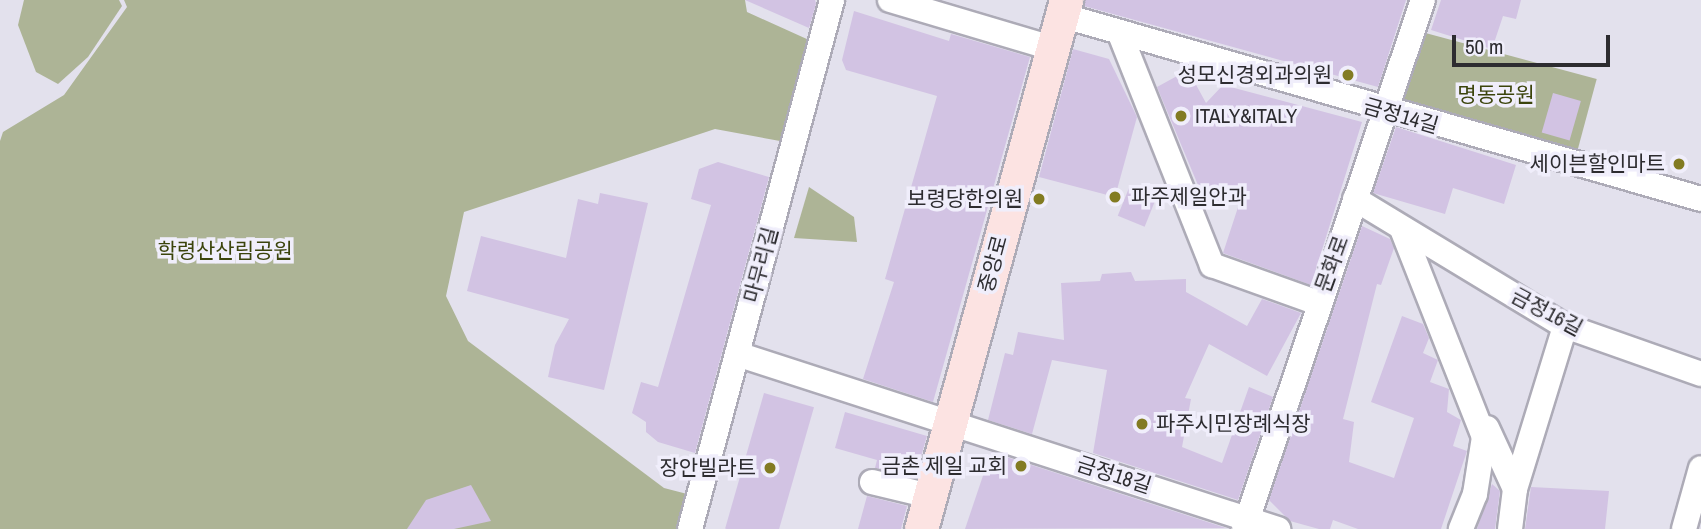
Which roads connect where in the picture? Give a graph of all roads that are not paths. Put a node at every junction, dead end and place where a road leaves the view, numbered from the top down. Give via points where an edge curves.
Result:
1 (832, 0) edge
2 (890, 0) edge
3 (1423, 0) edge
4 (1064, 7) edge
5 (1120, 34) junction
6 (1052, 48) junction
7 (1386, 112) junction
8 (1355, 199) junction
9 (1701, 199) edge
10 (1402, 229) junction
11 (1318, 303) junction
12 (1565, 326) junction
13 (737, 355) junction
14 (1701, 374) edge
15 (1479, 416) junction
16 (950, 422) junction
17 (1701, 468) edge
18 (872, 482) dead end
19 (1515, 489) junction
20 (930, 496) junction
21 (1246, 525) edge
22 (690, 529) edge
23 (921, 529) edge
24 (1279, 529) edge
25 (1461, 529) edge
26 (1510, 529) edge
27 (1684, 529) edge

1 - 13 street, 마무리길
2 - 6 street
3 - 7 street, 문화로
4 - 5 street, 금정14길
4 - 6 main road, 중앙로
5 - 7 street, 금정14길
5 - 11 street via 1212,265
6 - 16 main road, 중앙로
7 - 8 street, 문화로
7 - 9 street, 금정14길
8 - 10 street, 금정16길
8 - 11 street, 문화로
10 - 12 street, 금정16길
10 - 15 street
11 - 21 street, 문화로
12 - 14 street, 금정16길
12 - 19 street
13 - 16 street, 금정18길
13 - 22 street, 마무리길
15 - 19 street
15 - 25 street via 1485,456
16 - 20 main road, 중앙로
16 - 21 street, 금정18길
17 - 27 street
18 - 20 street
19 - 26 street
20 - 23 main road, 중앙로
21 - 24 street, 금정18길

